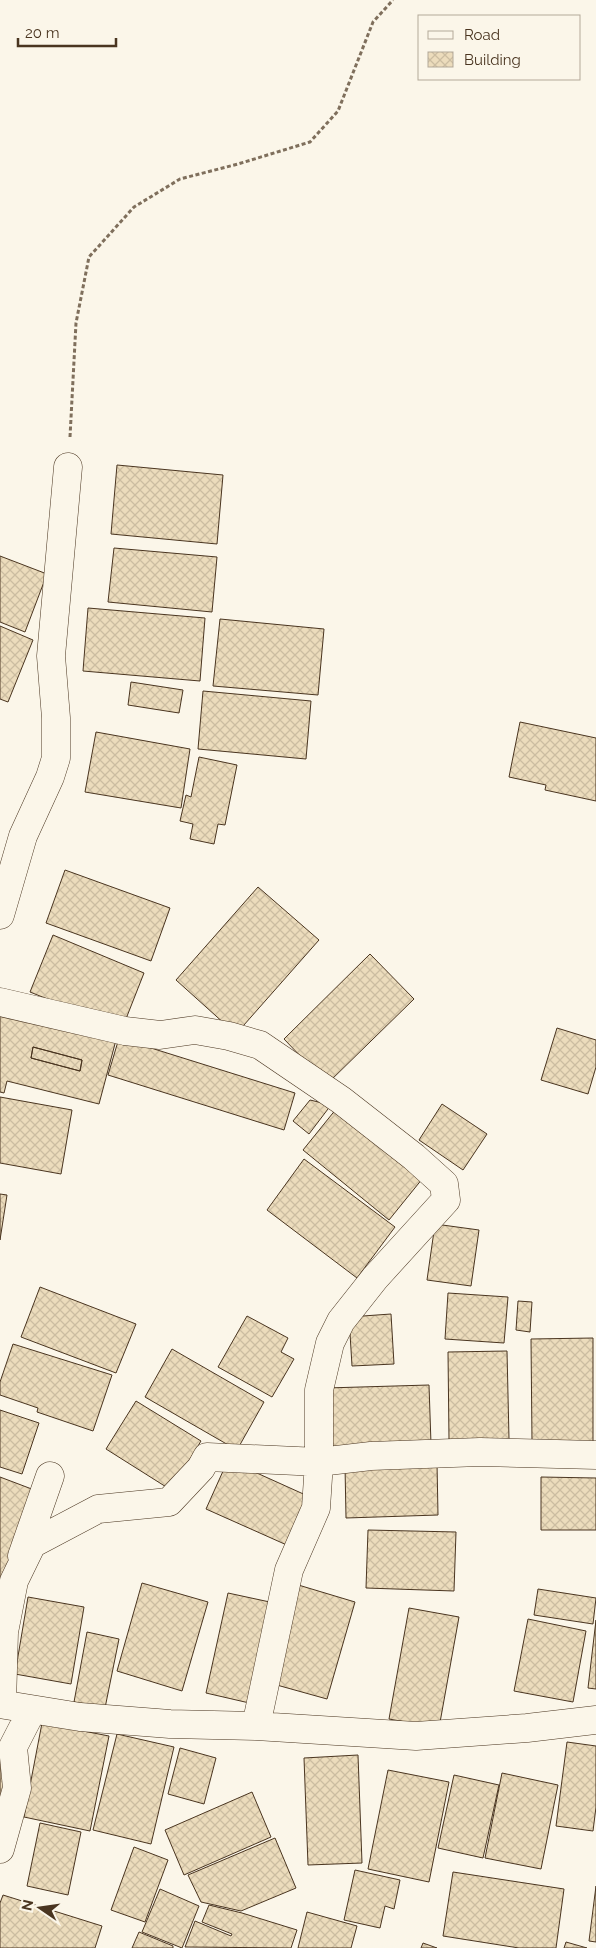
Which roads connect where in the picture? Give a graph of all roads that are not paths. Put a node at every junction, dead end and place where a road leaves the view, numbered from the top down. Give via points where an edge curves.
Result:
1 (68, 467) road end
2 (0, 915) edge
3 (0, 1002) edge
4 (596, 1455) edge
5 (320, 1462) junction
6 (50, 1476) dead end
7 (14, 1581) junction
8 (1, 1704) edge
9 (32, 1710) junction
10 (596, 1720) edge
11 (256, 1726) junction
12 (0, 1849) edge

1 - 2 street via 51,656 56,758 23,836
3 - 5 street via 125,1031 160,1035 195,1030 260,1045 341,1100 444,1184 446,1200 375,1278 341,1321 330,1343 319,1390
4 - 5 street via 480,1452 371,1456
5 - 7 street via 207,1457 201,1468 169,1502 98,1509 32,1544
5 - 11 street via 316,1508 289,1570
6 - 7 street
7 - 8 street via 4,1632
8 - 9 street
9 - 11 street via 161,1723
9 - 12 street via 13,1747 17,1788
10 - 11 street via 416,1736

